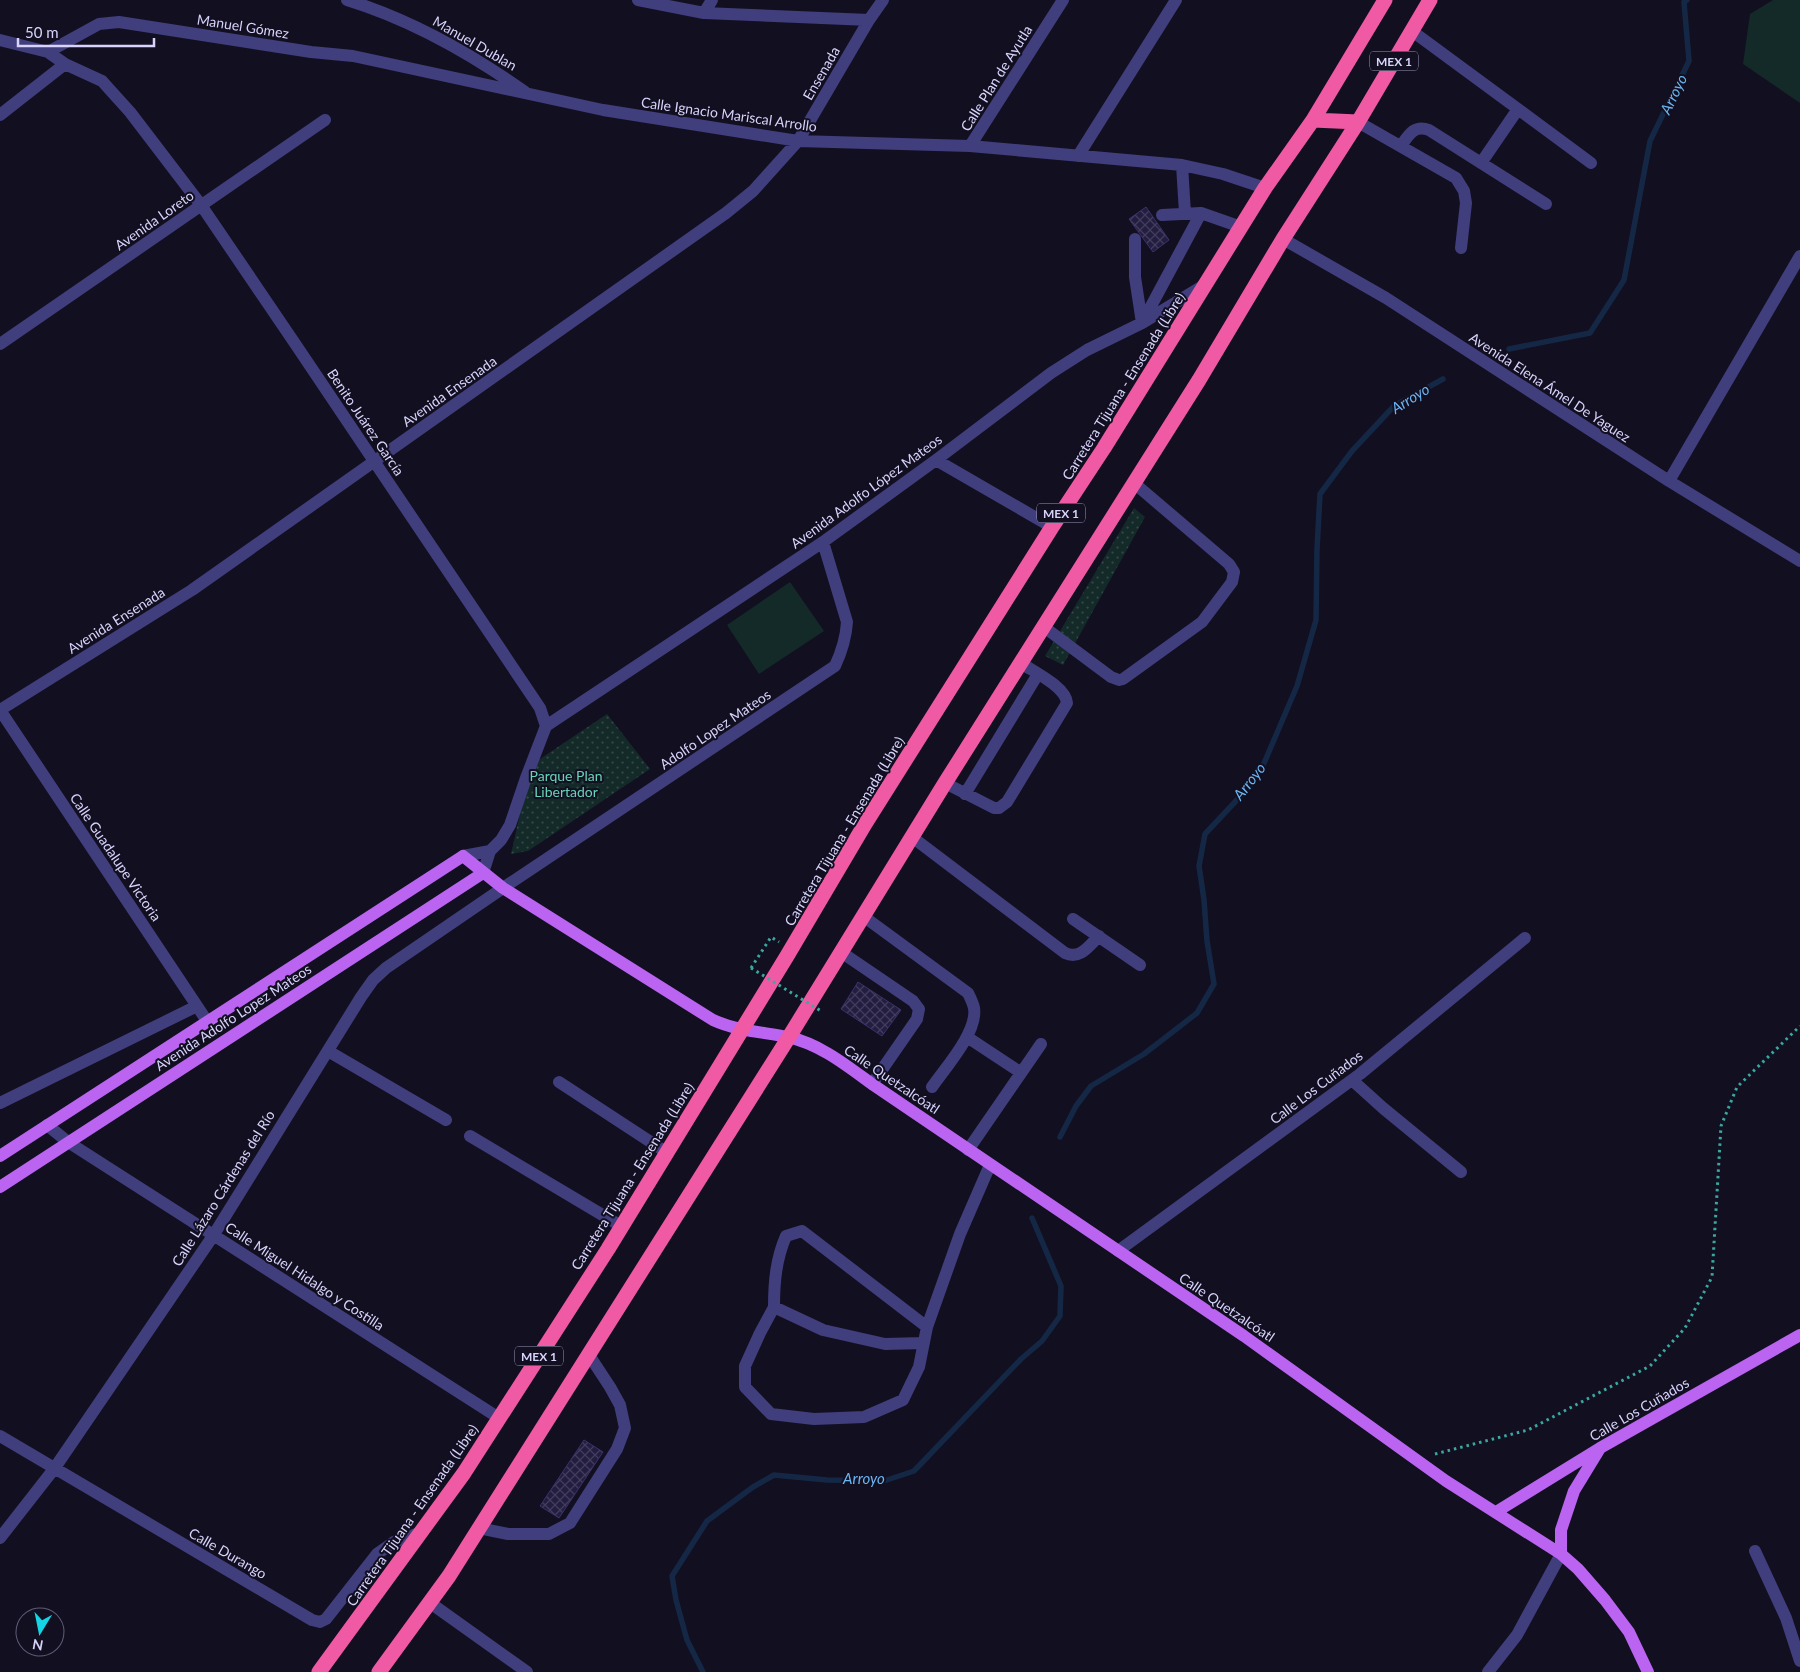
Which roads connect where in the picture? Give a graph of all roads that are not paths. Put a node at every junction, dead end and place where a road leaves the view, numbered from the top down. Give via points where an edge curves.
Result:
1 (347, 0) edge
2 (638, 0) edge
3 (712, 0) edge
4 (882, 0) edge
5 (1063, 0) edge
6 (1176, 0) edge
7 (1385, 0) edge
8 (1430, 0) edge
9 (704, 13) junction
10 (869, 20) junction
11 (1412, 31) junction
12 (0, 40) edge
13 (48, 52) junction
14 (311, 52) joint
15 (65, 64) junction
16 (530, 94) junction
17 (1518, 109) junction
18 (0, 115) edge
19 (325, 120) dead end
20 (1313, 120) junction
21 (1358, 122) junction
22 (798, 141) junction
23 (970, 146) junction
24 (1401, 146) junction
25 (1078, 156) junction
26 (1481, 163) junction
27 (1591, 163) dead end
28 (1182, 165) junction
29 (1265, 188) junction
30 (1546, 204) dead end
31 (201, 205) junction
32 (1184, 213) junction
33 (1201, 213) junction
34 (1162, 215) dead end
35 (1241, 227) junction
36 (1135, 239) dead end
37 (1283, 239) junction
38 (1461, 248) dead end
39 (1800, 256) edge
40 (1206, 285) junction
41 (1142, 323) junction
42 (0, 344) edge
43 (936, 460) junction
44 (375, 462) junction
45 (1669, 481) junction
46 (1134, 483) junction
47 (1052, 527) junction
48 (823, 542) junction
49 (1800, 561) edge
50 (1044, 627) junction
51 (1021, 663) junction
52 (1038, 674) junction
53 (0, 710) edge
54 (546, 726) junction
55 (945, 784) junction
56 (965, 794) junction
57 (912, 837) junction
58 (490, 851) junction
59 (463, 856) junction
60 (483, 873) junction
61 (503, 888) junction
62 (863, 916) junction
63 (1073, 919) dead end
64 (1099, 936) junction
65 (1525, 938) dead end
66 (841, 952) junction
67 (1140, 965) dead end
68 (197, 1006) junction
69 (206, 1021) junction
70 (741, 1030) junction
71 (789, 1037) junction
72 (967, 1037) junction
73 (1040, 1044) dead end
74 (328, 1050) junction
75 (1020, 1072) junction
76 (1352, 1080) junction
77 (558, 1082) dead end
78 (872, 1084) junction
79 (932, 1087) dead end
80 (0, 1104) edge
81 (446, 1120) dead end
82 (47, 1125) junction
83 (470, 1136) dead end
84 (68, 1142) junction
85 (968, 1150) junction
86 (666, 1152) junction
87 (0, 1156) edge
88 (990, 1165) junction
89 (1461, 1172) dead end
90 (0, 1187) edge
91 (622, 1226) junction
92 (213, 1236) junction
93 (1118, 1251) junction
94 (774, 1307) junction
95 (928, 1327) junction
96 (1800, 1335) edge
97 (924, 1343) junction
98 (589, 1355) junction
99 (499, 1418) junction
100 (0, 1436) edge
101 (1600, 1448) junction
102 (54, 1469) junction
103 (1496, 1512) junction
104 (479, 1528) junction
105 (423, 1532) junction
106 (0, 1538) edge
107 (1755, 1551) dead end
108 (1561, 1554) junction
109 (429, 1602) junction
110 (1800, 1661) edge
111 (1488, 1671) edge
112 (320, 1672) edge
113 (379, 1672) edge
114 (527, 1672) edge
115 (1648, 1672) edge

1 - 16 street, Manuel Dublan via 440,38 487,64
2 - 9 street
3 - 9 street
4 - 10 street, Ensenada
5 - 23 street, Calle Plan de Ayutla
6 - 25 street
7 - 20 highway, Carretera Tijuana - Ensenada (Libre) / MEX 1
8 - 11 highway, MEX 1
9 - 10 street
10 - 22 street, Ensenada
11 - 17 street
11 - 21 highway, MEX 1
12 - 13 street
13 - 14 street, Manuel Gómez via 99,24 119,22
13 - 15 street, Benito Juárez García
14 - 16 street, Calle Ignacio Mariscal Arrollo via 353,56
15 - 18 street
15 - 31 street, Benito Juárez García via 102,81 130,112
16 - 22 street, Calle Ignacio Mariscal Arrollo via 604,110
17 - 26 street
17 - 27 street
19 - 31 street, Avenida Loreto
20 - 21 highway
20 - 29 highway, Carretera Tijuana - Ensenada (Libre) / MEX 1
21 - 24 street
21 - 37 highway, MEX 1
22 - 23 street, Calle Ignacio Mariscal Arrollo
22 - 44 street, Avenida Ensenada via 753,191 726,213
23 - 25 street, Calle Ignacio Mariscal Arrollo
24 - 26 street via 1414,130 1424,128
24 - 38 street via 1456,178 1466,203
25 - 28 street, Calle Ignacio Mariscal Arrollo
26 - 30 street
28 - 29 street, Calle Ignacio Mariscal Arrollo
28 - 32 street
29 - 35 highway, Carretera Tijuana - Ensenada (Libre) / MEX 1
31 - 42 street, Avenida Loreto
31 - 44 street, Benito Juárez García
32 - 33 street
32 - 34 street
33 - 35 street
33 - 41 street
35 - 40 highway, Carretera Tijuana - Ensenada (Libre) / MEX 1
36 - 41 street via 1135,277
37 - 45 street, Avenida Elena Ámel De Yaguez via 1386,298
37 - 46 highway, MEX 1
39 - 45 street
40 - 41 street, Avenida Adolfo López Mateos
40 - 47 highway, Carretera Tijuana - Ensenada (Libre) / MEX 1
41 - 43 street, Avenida Adolfo López Mateos via 1087,350 1052,373
43 - 47 street
43 - 48 street, Avenida Adolfo López Mateos
44 - 53 street, Avenida Ensenada via 192,590
44 - 54 street, Benito Juárez García via 524,683 540,708
45 - 49 street, Avenida Elena Ámel De Yaguez
46 - 50 highway, MEX 1
46 - 50 street via 1229,564 1234,572 1232,582 1202,622 1119,680
47 - 70 highway, Carretera Tijuana - Ensenada (Libre) / MEX 1 via 865,824
48 - 54 street, Avenida Adolfo López Mateos
48 - 61 street, Adolfo Lopez Mateos via 847,622 836,666
50 - 51 highway, MEX 1
51 - 52 street
51 - 55 highway, MEX 1
52 - 56 street
52 - 56 street via 1065,694 1065,708 1003,805 994,808
53 - 68 street, Calle Guadalupe Victoria
54 - 58 street via 510,824
55 - 56 street
55 - 57 highway, MEX 1
57 - 62 highway, MEX 1
57 - 64 street via 1065,953 1078,955
58 - 59 street
58 - 60 street
59 - 60 main road
59 - 69 main road, Avenida Adolfo Lopez Mateos
60 - 61 main road
60 - 84 main road, Avenida Adolfo Lopez Mateos
61 - 70 main road via 714,1020
61 - 74 street, Calle Lázaro Cárdenas del Río via 373,980
62 - 66 highway, MEX 1
62 - 72 street via 968,993 974,1008
63 - 64 street
64 - 67 street
65 - 76 street, Calle Los Cuñados
66 - 71 highway, MEX 1
66 - 78 street via 913,1001 919,1009 917,1019
68 - 69 street, Calle Guadalupe Victoria
68 - 80 street
69 - 82 main road, Avenida Adolfo Lopez Mateos
70 - 71 main road, Calle Quetzalcóatl
70 - 86 highway, Carretera Tijuana - Ensenada (Libre) / MEX 1
71 - 78 main road, Calle Quetzalcóatl via 820,1049
71 - 98 highway, MEX 1
72 - 75 street
72 - 79 street
73 - 75 street
74 - 81 street
74 - 92 street, Calle Lázaro Cárdenas del Río
75 - 85 street
76 - 89 street
76 - 93 street, Calle Los Cuñados
77 - 86 street
78 - 85 main road, Calle Quetzalcóatl
82 - 84 street, Calle Miguel Hidalgo y Costilla
82 - 87 main road, Avenida Adolfo Lopez Mateos
83 - 91 street
84 - 90 main road, Avenida Adolfo Lopez Mateos
84 - 92 street, Calle Miguel Hidalgo y Costilla
85 - 88 main road, Calle Quetzalcóatl
86 - 91 highway, Carretera Tijuana - Ensenada (Libre) / MEX 1
88 - 93 main road, Calle Quetzalcóatl
88 - 95 street via 960,1234
91 - 99 highway, Carretera Tijuana - Ensenada (Libre) / MEX 1
92 - 99 street, Calle Miguel Hidalgo y Costilla
92 - 102 street, Calle Lázaro Cárdenas del Río
93 - 103 main road, Calle Quetzalcóatl via 1244,1336 1446,1481
94 - 95 street via 774,1277 781,1246 786,1236 802,1231
94 - 97 street via 823,1330 885,1344
94 - 97 street via 745,1366 745,1387 771,1414 814,1420 864,1417 903,1400 919,1368
95 - 97 street
96 - 101 main road, Calle Los Cuñados
98 - 104 highway, MEX 1
98 - 104 street via 620,1406 625,1428 618,1449 570,1523 549,1534 508,1534
99 - 105 highway, Carretera Tijuana - Ensenada (Libre) / MEX 1
100 - 102 street, Calle Durango
101 - 103 main road, Calle Los Cuñados
101 - 108 main road via 1574,1491 1561,1530
102 - 105 street, Calle Durango via 320,1622 326,1619 377,1554 394,1542
102 - 106 street, Calle Lázaro Cárdenas del Río
103 - 108 main road, Calle Quetzalcóatl
104 - 109 highway, MEX 1
105 - 112 highway, Carretera Tijuana - Ensenada (Libre) / MEX 1
107 - 110 street via 1786,1618
108 - 111 street via 1517,1635
108 - 115 main road, Calle Quetzalcóatl via 1578,1569 1629,1632
109 - 113 highway, MEX 1
109 - 114 street

